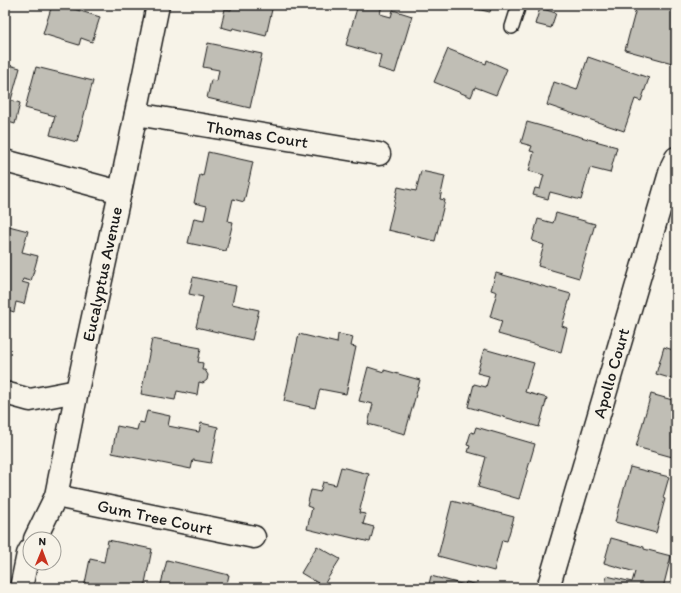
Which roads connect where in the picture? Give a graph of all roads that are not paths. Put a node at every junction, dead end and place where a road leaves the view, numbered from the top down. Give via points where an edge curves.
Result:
1 (158, 5) edge
2 (519, 5) edge
3 (512, 27) dead end
4 (136, 114) junction
5 (379, 154) dead end
6 (676, 158) edge
7 (5, 161) edge
8 (120, 192) junction
9 (77, 391) junction
10 (5, 392) edge
11 (56, 496) junction
12 (40, 531) edge
13 (254, 537) dead end
14 (24, 571) edge
15 (21, 588) edge
16 (548, 588) edge

1 - 4 street, Eucalyptus Avenue
2 - 3 lane
4 - 5 street, Thomas Court
4 - 8 street, Eucalyptus Avenue
6 - 16 street, Apollo Court
7 - 8 street
8 - 9 street, Eucalyptus Avenue
9 - 10 street via 30,400
9 - 11 street, Eucalyptus Avenue
11 - 12 street, Eucalyptus Avenue
11 - 13 street, Gum Tree Court
14 - 15 street

